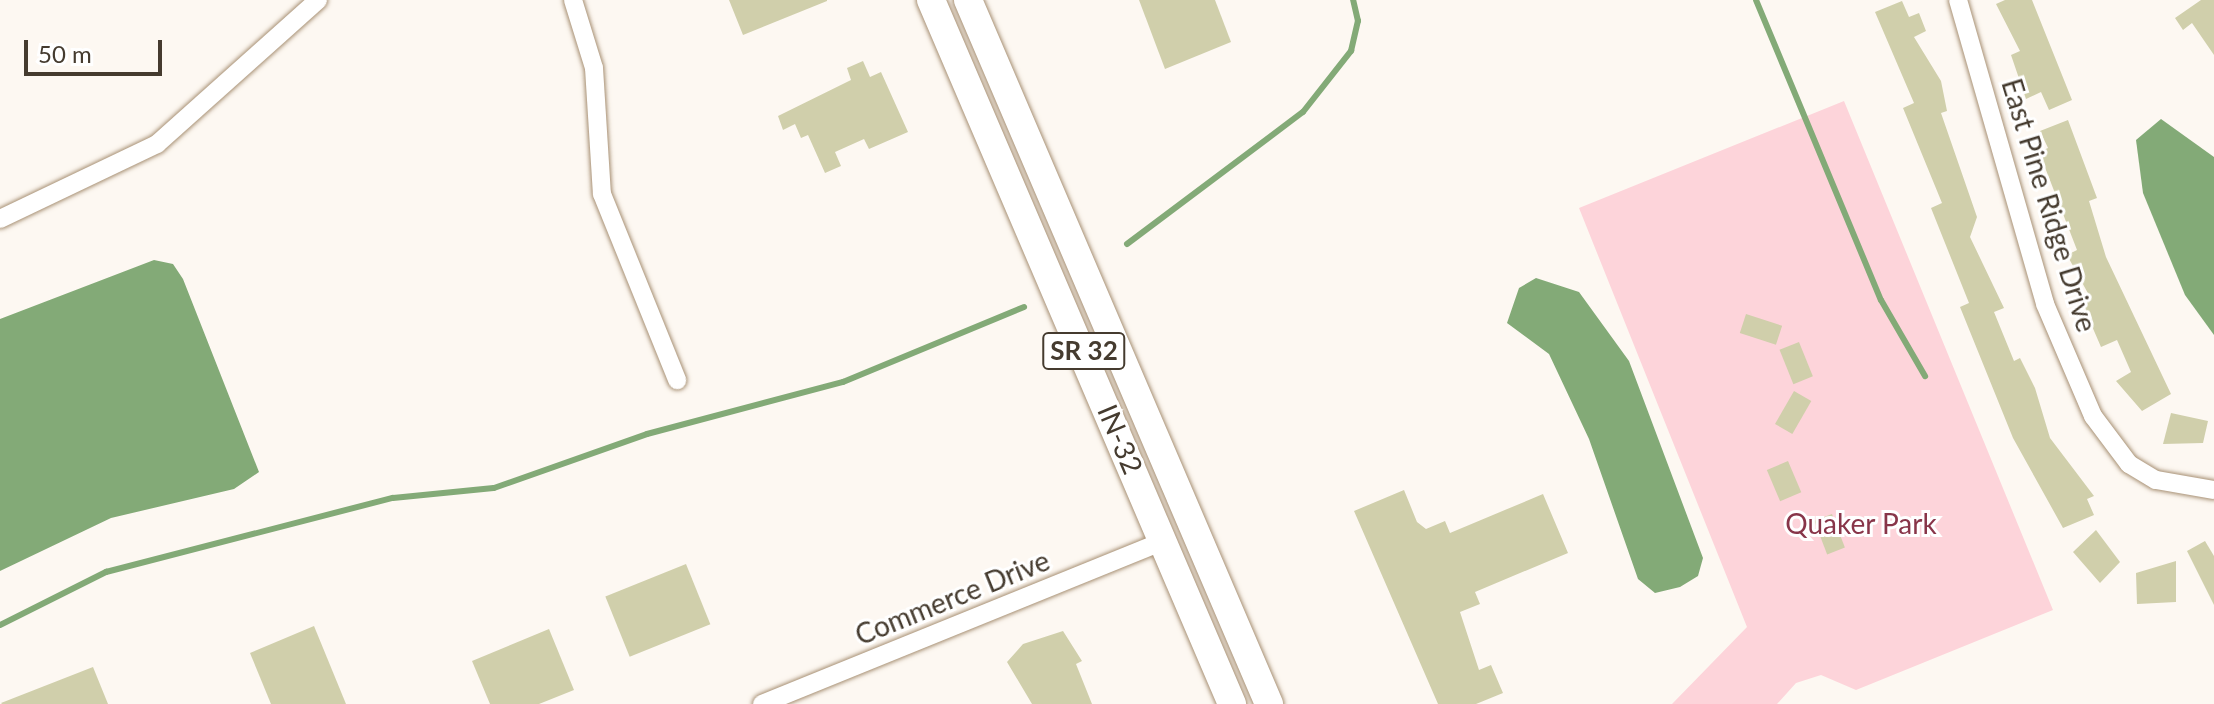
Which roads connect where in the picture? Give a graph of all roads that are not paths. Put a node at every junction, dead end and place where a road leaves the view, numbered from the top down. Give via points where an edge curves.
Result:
1 (318, 0) edge
2 (573, 0) edge
3 (931, 0) edge
4 (968, 0) edge
5 (1958, 0) edge
6 (0, 219) edge
7 (677, 380) dead end
8 (2214, 490) edge
9 (1164, 541) junction
10 (762, 704) edge
11 (1232, 704) edge
12 (1269, 704) edge

1 - 6 street via 157,144
2 - 7 street via 594,68 602,194
3 - 9 main road, IN-32 / SR 32
4 - 12 main road, IN-32 / SR 32
5 - 8 street, East Pine Ridge Drive via 2045,304 2093,416 2129,464 2156,480
9 - 10 street, Commerce Drive
9 - 11 main road, IN-32 / SR 32

